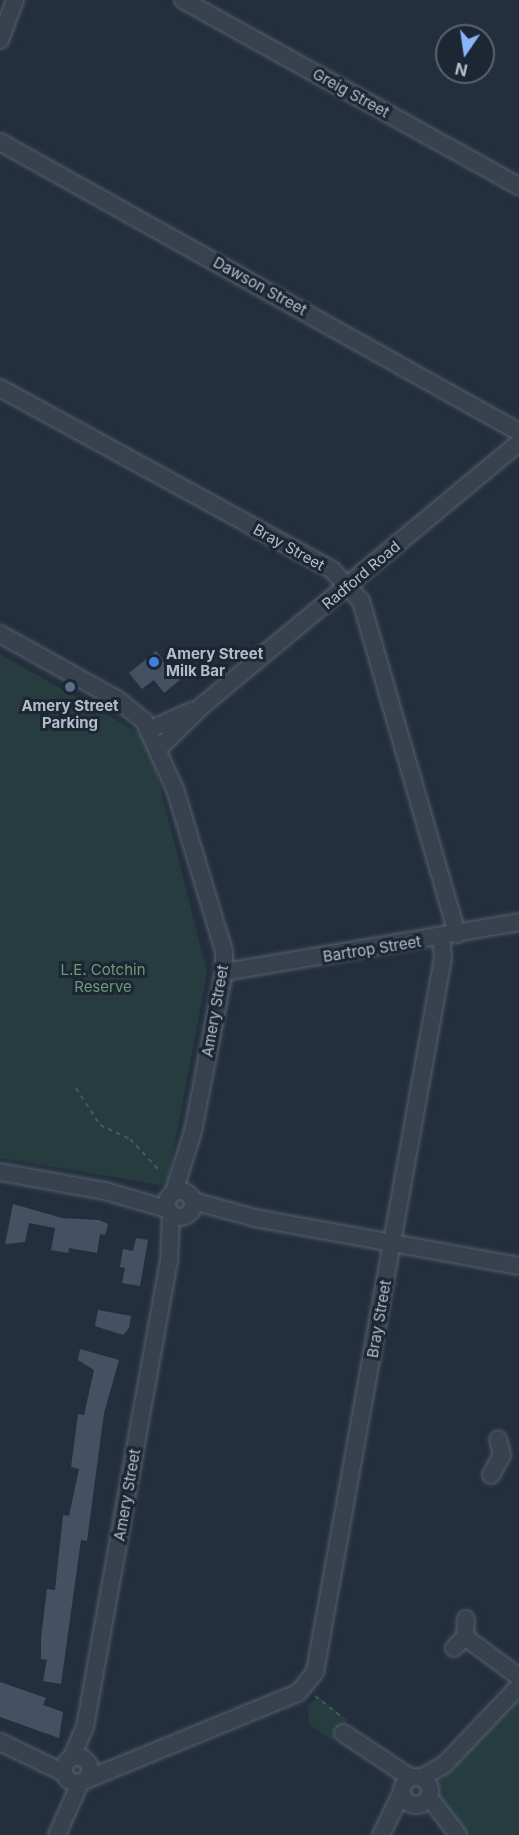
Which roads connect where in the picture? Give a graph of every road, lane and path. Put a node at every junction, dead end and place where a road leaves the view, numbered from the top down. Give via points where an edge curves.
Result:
1 (15, 0) edge
2 (183, 0) edge
3 (0, 40) edge
4 (0, 142) edge
5 (519, 186) edge
6 (0, 388) edge
7 (519, 432) edge
8 (519, 443) edge
9 (347, 587) junction
10 (0, 634) edge
11 (203, 705) junction
12 (156, 727) junction
13 (163, 745) junction
14 (519, 922) edge
15 (449, 936) junction
16 (224, 972) junction
17 (76, 1088) dead end
18 (158, 1169) dead end
19 (0, 1172) edge
20 (180, 1204) junction
21 (393, 1242) junction
22 (519, 1266) edge
23 (519, 1458) edge
24 (491, 1475) dead end
25 (466, 1619) dead end
26 (519, 1677) edge
27 (519, 1686) edge
28 (302, 1691) junction
29 (343, 1733) joint
30 (0, 1742) edge
31 (76, 1770) junction
32 (416, 1791) junction
33 (385, 1828) edge
34 (57, 1835) edge
35 (458, 1835) edge

1 - 3 street
2 - 5 street, Greig Street
4 - 7 street, Dawson Street
6 - 9 street, Bray Street via 332,570
8 - 9 street, Radford Road
9 - 11 street, Radford Road
9 - 15 street, Bray Street via 361,601
10 - 12 street, Amery Street via 117,699
11 - 12 street, Radford Road
11 - 13 street, Radford Road
12 - 13 street, Amery Street
13 - 16 street, Amery Street via 224,951
14 - 15 street, Bartrop Street
15 - 16 street, Bartrop Street
15 - 21 street, Bray Street
16 - 20 street, Amery Street
17 - 18 path via 100,1125 130,1139
19 - 20 street
20 - 21 street
20 - 31 street, Amery Street
21 - 22 street
21 - 28 street, Bray Street via 315,1672
23 - 24 street via 500,1447
25 - 26 street via 459,1643
27 - 32 street
28 - 29 path
28 - 31 street via 127,1762
29 - 32 street
30 - 31 street
31 - 34 street, Amery Street
32 - 33 street
32 - 35 street

